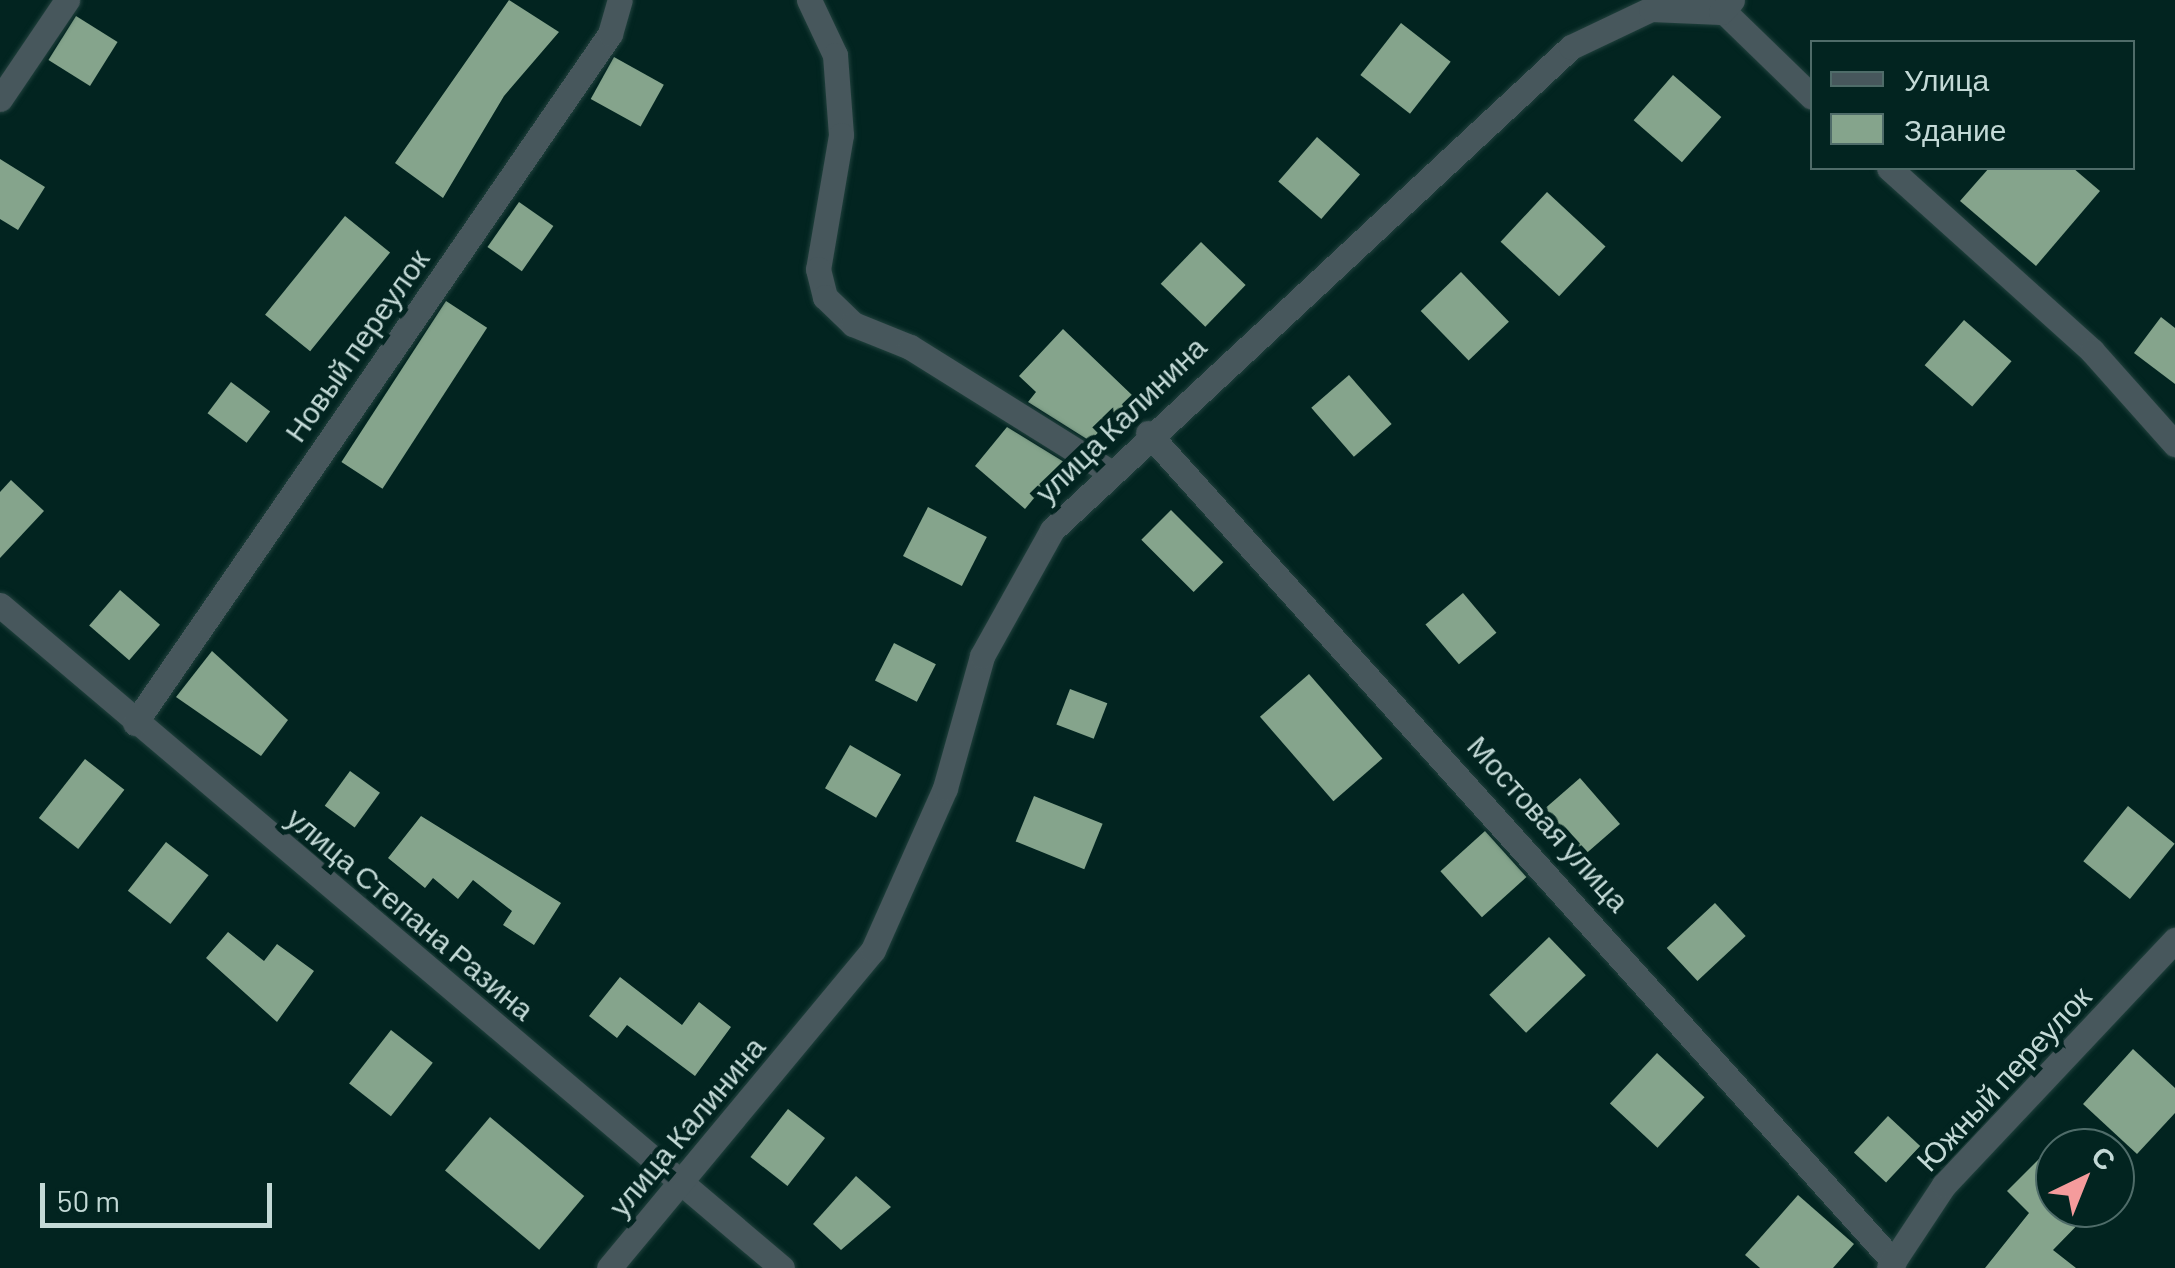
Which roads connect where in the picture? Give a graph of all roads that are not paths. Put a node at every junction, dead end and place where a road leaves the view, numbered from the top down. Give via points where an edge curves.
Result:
1 (67, 0) edge
2 (620, 0) edge
3 (809, 0) edge
4 (1722, 4) edge
5 (1810, 95) edge
6 (0, 99) edge
7 (1891, 170) edge
8 (1148, 433) junction
9 (2175, 444) edge
10 (1110, 472) junction
11 (0, 605) edge
12 (135, 723) junction
13 (2175, 940) edge
14 (682, 1184) junction
15 (1892, 1265) edge
16 (609, 1268) edge
17 (782, 1268) edge

1 - 6 street
2 - 12 street, Новый переулок via 610,34
3 - 10 street via 835,55 841,135 818,269 825,297 854,324 910,347
4 - 5 street
4 - 8 street, улица Калинина via 1651,8 1571,47
7 - 9 street via 2092,351
8 - 10 street, улица Калинина
8 - 15 street, Мостовая улица
10 - 14 street, улица Калинина via 1052,530 982,656 945,788 874,950
11 - 12 street, улица Степана Разина
12 - 14 street, улица Степана Разина
13 - 15 street, Южный переулок via 1944,1185
14 - 16 street, улица Калинина
14 - 17 street, улица Степана Разина

